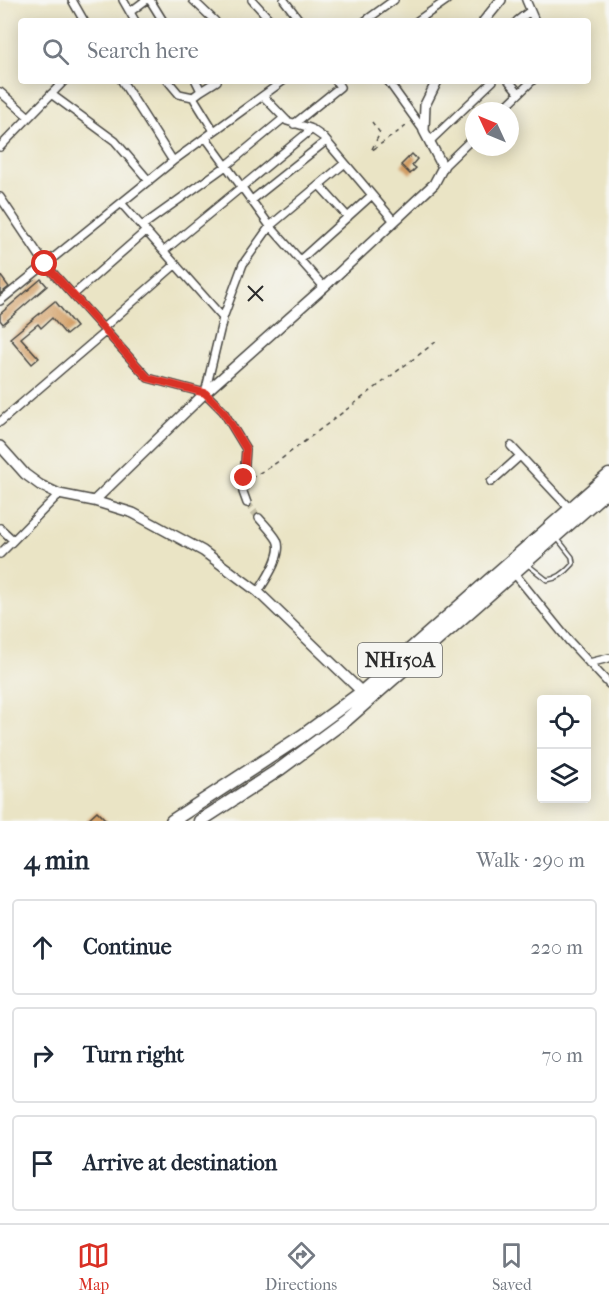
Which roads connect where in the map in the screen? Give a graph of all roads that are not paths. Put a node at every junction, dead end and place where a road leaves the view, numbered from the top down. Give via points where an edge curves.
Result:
1 (72, 0) edge
2 (123, 0) edge
3 (148, 0) edge
4 (193, 0) edge
5 (252, 0) edge
6 (284, 0) edge
7 (394, 0) edge
8 (447, 0) edge
9 (501, 0) edge
10 (526, 0) edge
11 (530, 11) junction
12 (130, 12) junction
13 (82, 18) edge
14 (133, 18) edge
15 (161, 18) edge
16 (212, 18) edge
17 (268, 18) edge
18 (298, 18) edge
19 (369, 18) edge
20 (421, 18) edge
21 (486, 18) edge
22 (521, 18) edge
23 (534, 18) edge
24 (61, 84) edge
25 (124, 84) edge
26 (171, 84) edge
27 (198, 84) edge
28 (212, 84) edge
29 (279, 84) edge
30 (338, 84) edge
31 (390, 84) edge
32 (436, 84) edge
33 (490, 84) edge
34 (512, 84) edge
35 (529, 84) edge
36 (201, 91) junction
37 (0, 92) edge
38 (519, 93) junction
39 (51, 94) junction
40 (263, 96) junction
41 (193, 97) junction
42 (510, 102) edge
43 (29, 117) junction
44 (284, 118) junction
45 (294, 124) junction
46 (312, 129) junction
47 (214, 131) junction
48 (424, 131) junction
49 (206, 138) junction
50 (326, 141) junction
51 (430, 141) junction
52 (465, 146) edge
53 (0, 147) edge
54 (173, 161) junction
55 (345, 163) junction
56 (226, 166) junction
57 (443, 167) junction
58 (149, 181) junction
59 (319, 185) junction
60 (241, 186) junction
61 (372, 195) junction
62 (0, 197) edge
63 (252, 200) junction
64 (121, 203) junction
65 (348, 217) junction
66 (394, 221) junction
67 (270, 226) junction
68 (144, 229) junction
69 (164, 251) junction
70 (300, 260) junction
71 (45, 264) junction
72 (176, 264) junction
73 (324, 287) junction
74 (74, 296) junction
75 (0, 301) edge
76 (223, 318) junction
77 (104, 329) junction
78 (205, 393) junction
79 (0, 422) edge
80 (0, 446) edge
81 (511, 446) dead end
82 (520, 456) junction
83 (609, 475) edge
84 (490, 482) dead end
85 (609, 489) edge
86 (59, 494) junction
87 (94, 501) junction
88 (247, 503) tunnel mouth
89 (570, 509) junction
90 (259, 518) tunnel mouth
91 (0, 528) edge
92 (555, 536) junction
93 (14, 540) junction
94 (0, 554) edge
95 (522, 559) junction
96 (514, 573) junction
97 (258, 592) junction
98 (609, 658) edge
99 (589, 663) junction
100 (609, 684) edge
101 (366, 696) junction
102 (172, 821) edge
103 (200, 821) edge

1 - 13 street
2 - 12 street
3 - 12 street
3 - 15 street
4 - 16 street
5 - 17 street
6 - 18 street
7 - 19 street
8 - 20 street
9 - 21 street
10 - 11 street
11 - 22 street
11 - 23 street
12 - 14 street
24 - 39 street
25 - 54 street
26 - 41 street via 179,94
27 - 36 street
28 - 36 street
29 - 40 street
30 - 45 street via 340,87
31 - 48 street
32 - 48 street via 425,105
33 - 51 street
34 - 38 street
35 - 38 street
36 - 41 street
37 - 43 street
38 - 42 street
39 - 43 street
39 - 58 street via 115,141
40 - 44 street
40 - 47 street
41 - 47 street
43 - 53 street
44 - 45 street
44 - 56 street
45 - 46 street
46 - 50 street
46 - 60 street
47 - 49 street
48 - 51 street
49 - 54 street
49 - 56 street
50 - 55 street
50 - 63 street
51 - 57 street
52 - 57 street
54 - 58 street
55 - 59 street
55 - 61 street
56 - 60 street
56 - 68 street
57 - 66 street via 434,184
58 - 64 street
59 - 65 street
59 - 67 street
60 - 63 street
60 - 69 street
61 - 65 street
61 - 66 street
62 - 71 street
63 - 67 street
64 - 68 street
64 - 71 street
65 - 70 street
66 - 73 street
67 - 70 street
67 - 76 street via 243,264
68 - 69 street
68 - 74 street
69 - 72 street
70 - 73 street
71 - 74 street
71 - 75 street
72 - 76 street
72 - 77 street
73 - 78 street
74 - 77 street
76 - 78 street
77 - 78 street via 148,378
77 - 79 street
78 - 87 street
78 - 88 street via 223,411 246,449 243,492
80 - 86 street via 25,474
81 - 82 street
82 - 84 street
82 - 89 street
83 - 89 highway, NH150A
85 - 92 highway, NH150A
86 - 87 street
86 - 93 street
87 - 97 street via 133,513 203,551
89 - 95 highway, NH150A
90 - 97 street via 279,549
91 - 93 street
92 - 95 highway, NH150A
92 - 95 lane via 572,557 570,568 547,580
93 - 94 street
95 - 96 highway, NH150A
95 - 101 highway, NH150A
96 - 99 street
96 - 101 highway, NH150A
97 - 101 street
98 - 99 street
99 - 100 street
101 - 102 highway, NH150A
101 - 103 highway, NH150A via 301,754

